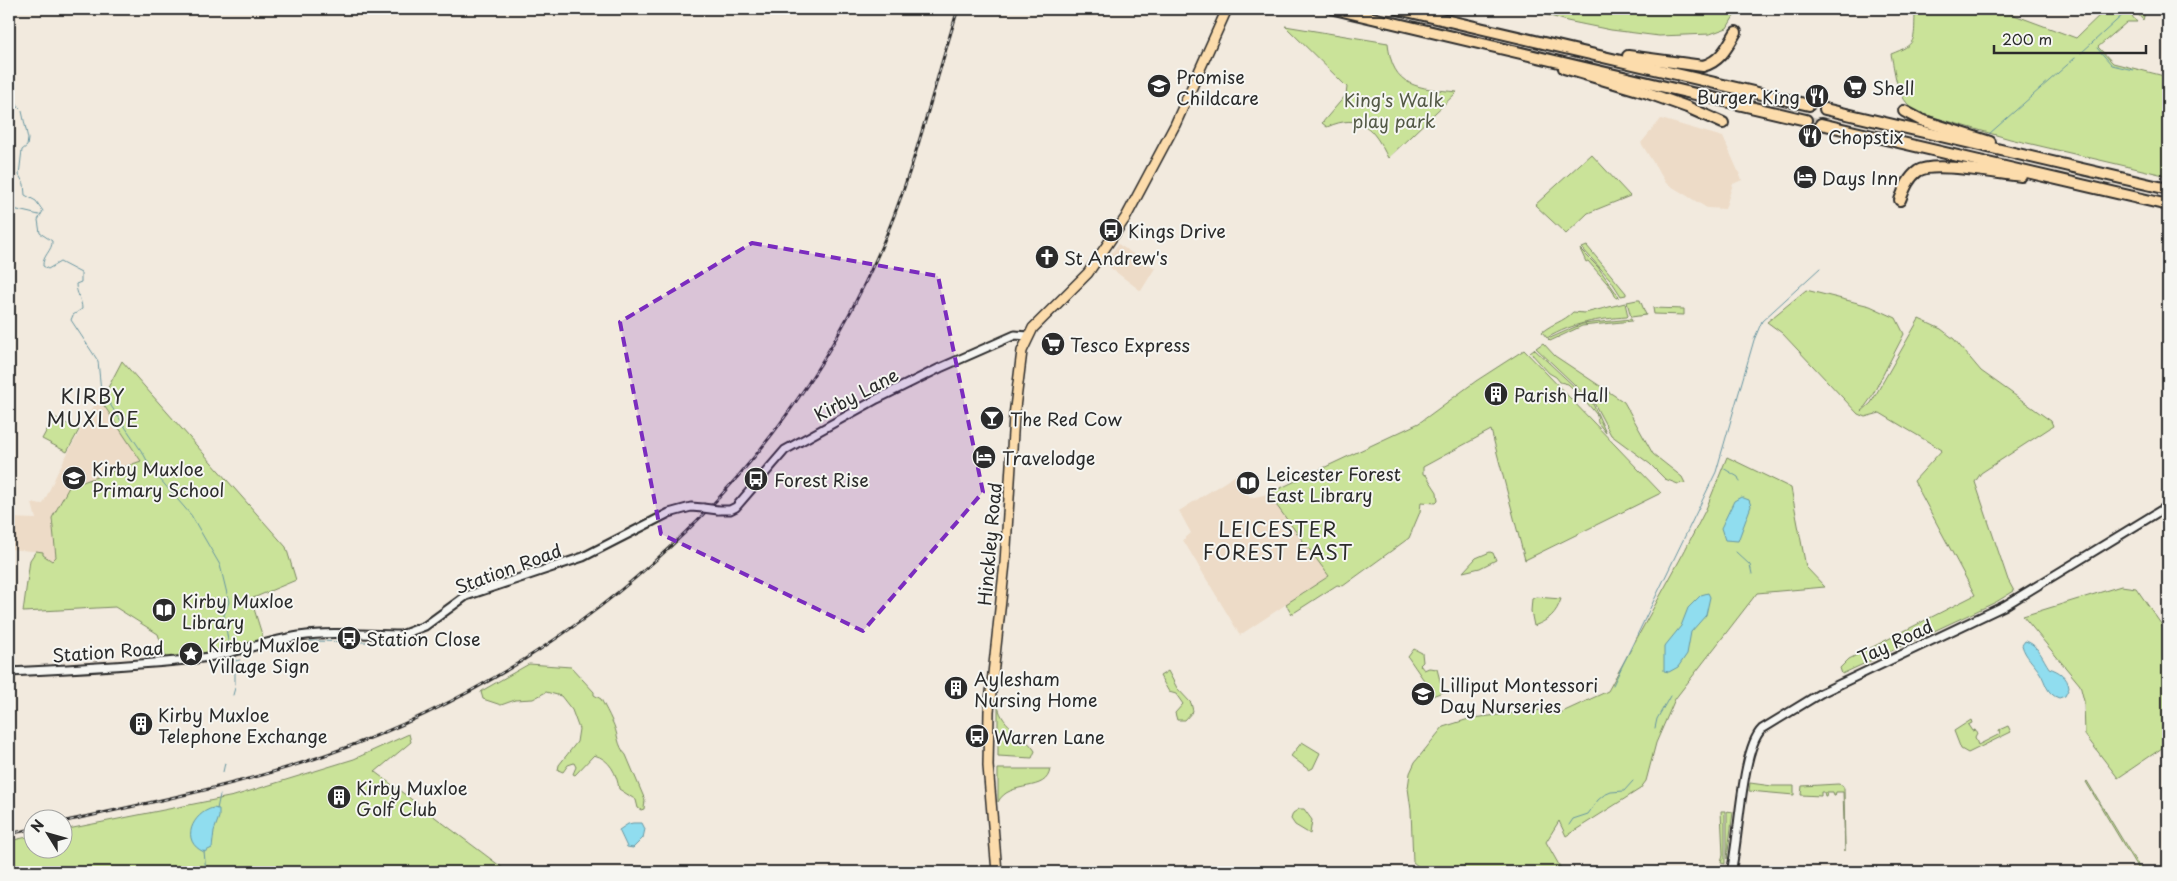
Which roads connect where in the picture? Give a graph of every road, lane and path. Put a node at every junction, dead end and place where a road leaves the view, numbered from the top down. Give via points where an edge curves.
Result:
1 (1227, 9) edge
2 (1334, 9) edge
3 (1398, 9) edge
4 (1736, 32) dead end
5 (1507, 49) junction
6 (1575, 50) junction
7 (1809, 105) dead end
8 (1825, 109) dead end
9 (1904, 111) dead end
10 (1806, 120) tunnel mouth
11 (1723, 123) dead end
12 (1821, 124) tunnel mouth
13 (2041, 160) junction
14 (2054, 179) junction
15 (2168, 189) edge
16 (1900, 200) dead end
17 (2168, 205) edge
18 (1028, 336) junction
19 (2168, 506) edge
20 (718, 510) joint
21 (9, 672) edge
22 (997, 872) edge
23 (1731, 872) edge

1 - 18 main road, Hinckley Road via 1171,133 1126,217 1088,274
2 - 5 highway
3 - 6 highway
4 - 6 highway via 1719,58 1703,66
5 - 10 highway
5 - 11 highway via 1582,75 1645,92
6 - 7 highway
8 - 13 highway
9 - 13 highway via 1921,120
12 - 14 highway
13 - 15 highway
14 - 16 highway via 1924,168 1910,178
14 - 17 highway
18 - 20 street, Kirby Lane via 1015,335 987,346 876,399 785,450 736,507
18 - 22 main road, Hinckley Road via 1021,357 1015,402 1006,563 990,702 988,766
19 - 23 street, Tay Road via 2004,606 1821,693 1760,730 1744,778
20 - 21 street, Station Road, bridge via 691,507 669,512 583,557 466,596 425,626 401,635 320,634 196,659

